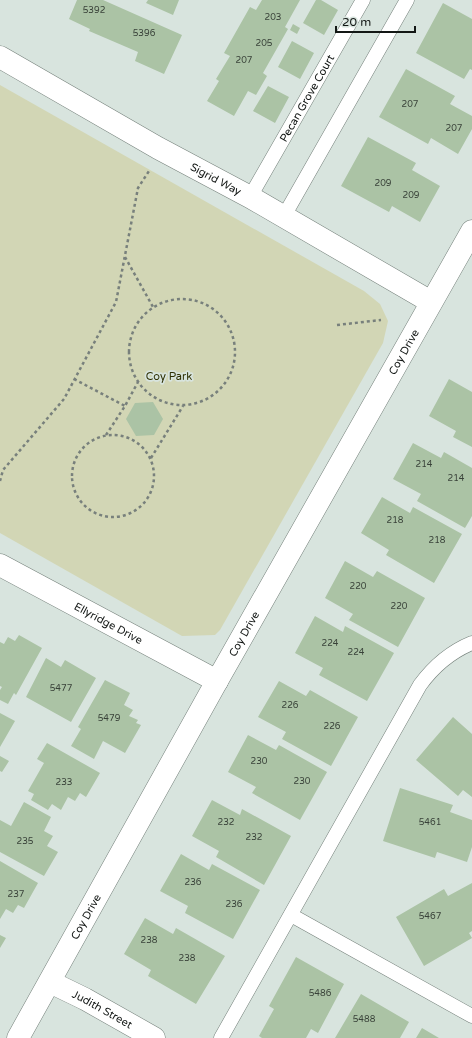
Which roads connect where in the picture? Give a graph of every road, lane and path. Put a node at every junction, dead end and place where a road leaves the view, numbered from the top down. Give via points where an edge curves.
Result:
1 (363, 0) edge
2 (407, 0) edge
3 (0, 57) edge
4 (158, 148) junction
5 (250, 197) junction
6 (284, 216) junction
7 (472, 231) edge
8 (125, 257) junction
9 (431, 302) junction
10 (153, 307) junction
11 (381, 320) dead end
12 (337, 326) dead end
13 (74, 379) junction
14 (138, 382) junction
15 (125, 406) junction
16 (183, 406) junction
17 (106, 435) junction
18 (151, 458) junction
19 (0, 480) edge
20 (0, 564) edge
21 (472, 643) edge
22 (217, 681) junction
23 (291, 915) junction
24 (50, 982) junction
25 (472, 1016) edge
26 (18, 1038) edge
27 (154, 1038) edge
28 (222, 1038) edge

1 - 5 lane, Pecan Grove Court
2 - 6 lane
3 - 4 street, Sigrid Way
4 - 5 street, Sigrid Way
4 - 8 path via 138,188
5 - 6 street, Sigrid Way
6 - 9 street, Sigrid Way
7 - 9 street, Coy Drive
8 - 10 path
8 - 13 path via 116,302
9 - 22 street, Coy Drive
10 - 14 path via 140,319 132,335 129,352 132,370
10 - 16 path via 169,300 186,298 203,303 218,312 229,326 235,342 235,359 230,376 219,390 205,400
11 - 12 path
13 - 15 path
13 - 19 path via 64,399 3,470
14 - 15 path
14 - 16 path via 154,397
15 - 17 path
16 - 18 path
17 - 18 path via 132,439 143,447
17 - 18 path via 93,440 83,449 75,461 72,474 74,488 89,510 102,516 116,517 140,507 149,497 154,485
20 - 22 street, Ellyridge Drive
21 - 23 lane via 451,653 420,685
22 - 24 street, Coy Drive
23 - 25 lane
23 - 28 lane
24 - 26 street, Coy Drive
24 - 27 street, Judith Street

